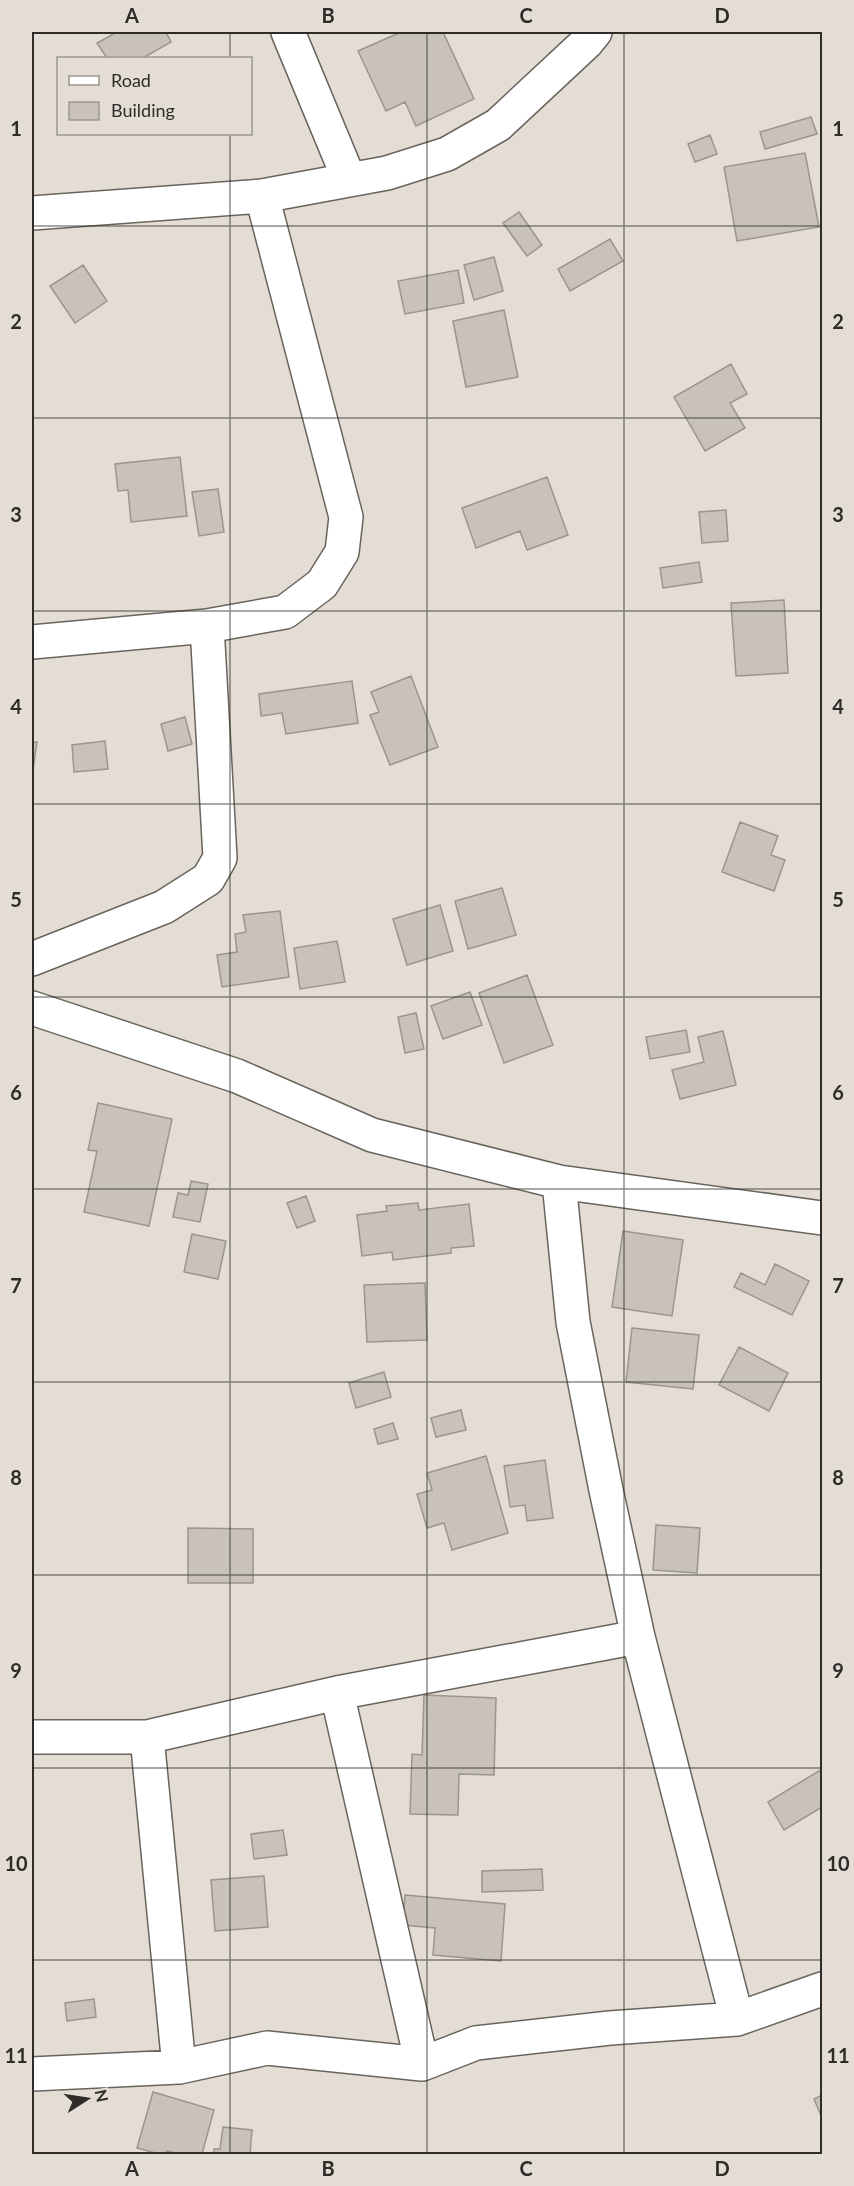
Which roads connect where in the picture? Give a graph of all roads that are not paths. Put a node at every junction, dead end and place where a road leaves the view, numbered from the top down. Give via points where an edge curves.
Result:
1 (288, 32) edge
2 (595, 32) edge
3 (349, 179) junction
4 (262, 196) junction
5 (32, 213) edge
6 (207, 626) junction
7 (32, 642) edge
8 (32, 959) edge
9 (32, 1008) edge
10 (559, 1182) junction
11 (822, 1218) edge
12 (638, 1637) junction
13 (337, 1693) junction
14 (32, 1737) edge
15 (147, 1737) junction
16 (822, 1989) edge
17 (737, 2019) junction
18 (422, 2064) junction
19 (179, 2067) junction
20 (32, 2074) edge

1 - 3 street
2 - 3 street via 498,125 447,154 387,173
3 - 4 street
4 - 5 street
4 - 6 street via 346,517 342,552 322,584 285,612
6 - 7 street
6 - 8 street via 220,858 208,879 164,907
9 - 10 street via 237,1076 372,1135
10 - 11 street
10 - 12 street via 573,1322
12 - 13 street
12 - 17 street
13 - 15 street
13 - 18 street
14 - 15 street
15 - 19 street
16 - 17 street
17 - 18 street via 476,2043
18 - 19 street via 267,2048
19 - 20 street

